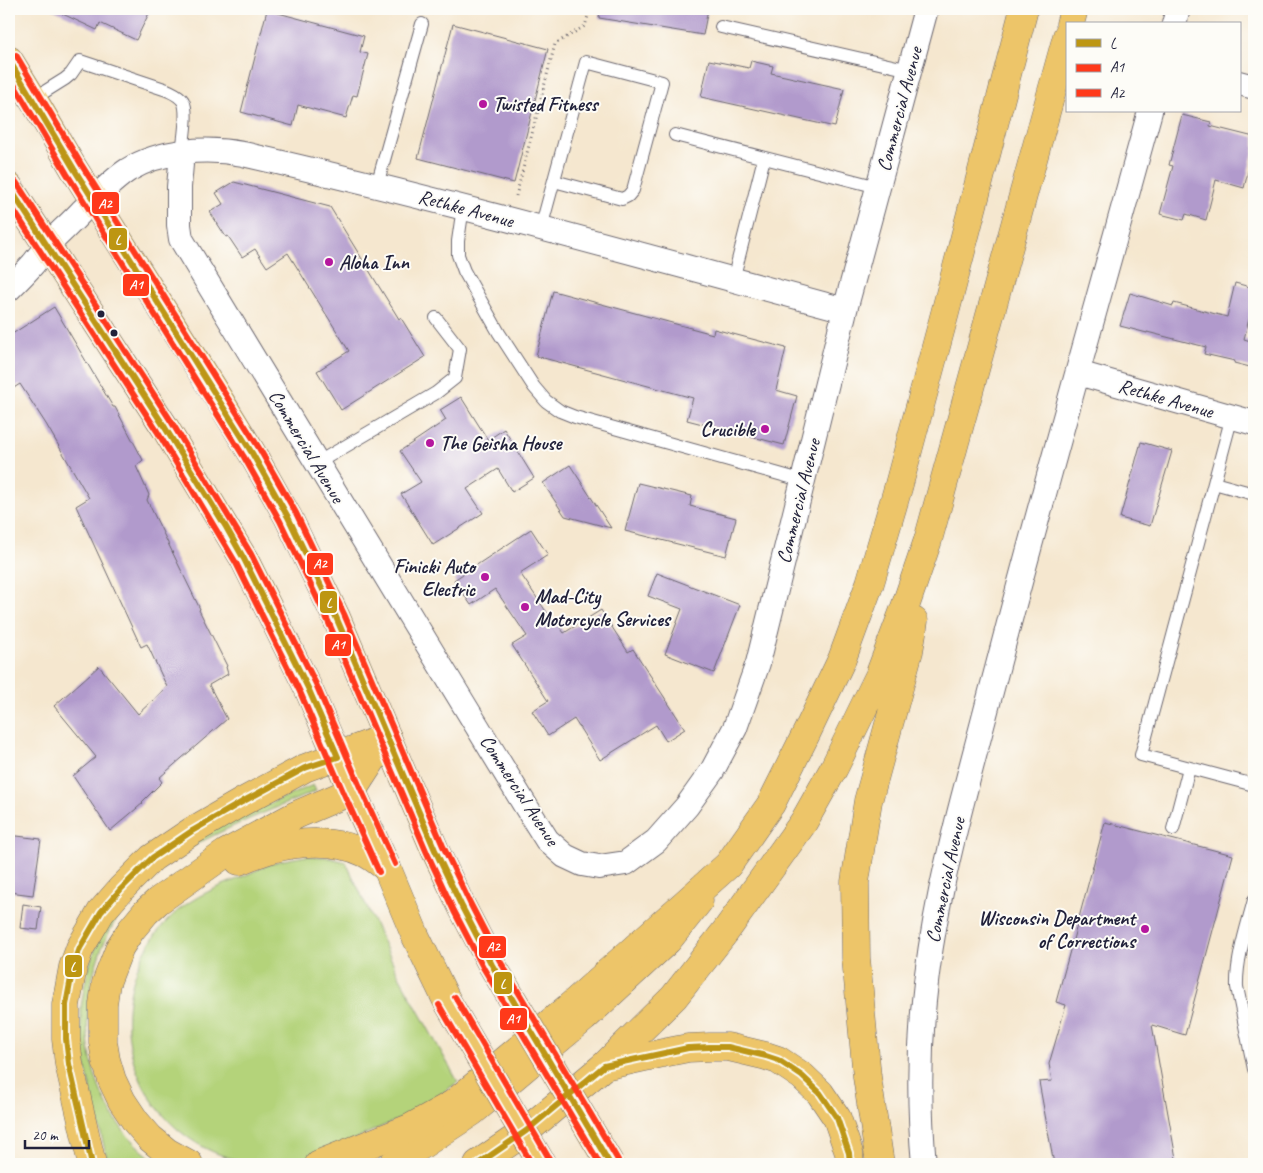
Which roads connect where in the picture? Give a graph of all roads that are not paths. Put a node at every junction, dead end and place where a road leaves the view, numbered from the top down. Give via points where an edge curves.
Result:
1 (926, 9) edge
2 (1009, 9) edge
3 (1024, 9) edge
4 (1074, 9) edge
5 (1178, 9) edge
6 (1071, 22) edge
7 (1175, 22) edge
8 (422, 24) dead end
9 (721, 27) dead end
10 (1066, 40) edge
11 (9, 60) edge
12 (910, 70) junction
13 (1240, 83) edge
14 (1254, 87) edge
15 (34, 99) junction
16 (1150, 112) edge
17 (675, 135) dead end
18 (182, 152) junction
19 (764, 158) junction
20 (554, 181) junction
21 (377, 185) junction
22 (9, 187) edge
23 (878, 187) junction
24 (94, 199) junction
25 (463, 207) junction
26 (541, 228) junction
27 (47, 246) junction
28 (733, 280) junction
29 (9, 289) edge
30 (846, 310) junction
31 (945, 313) junction
32 (436, 318) dead end
33 (1078, 373) junction
34 (1243, 420) edge
35 (317, 464) junction
36 (804, 481) junction
37 (1214, 483) junction
38 (1254, 494) edge
39 (928, 540) junction
40 (387, 737) junction
41 (338, 757) junction
42 (1189, 768) junction
43 (1254, 785) edge
44 (352, 791) junction
45 (1172, 829) dead end
46 (728, 865) junction
47 (387, 868) junction
48 (193, 878) junction
49 (1254, 900) edge
50 (604, 1066) junction
51 (1254, 1069) edge
52 (395, 1163) edge
53 (92, 1164) edge
54 (188, 1164) edge
55 (319, 1164) edge
56 (478, 1164) edge
57 (542, 1164) edge
58 (610, 1164) edge
59 (850, 1164) edge
60 (880, 1164) edge
61 (924, 1164) edge

1 - 12 street, Commercial Avenue
2 - 31 main road
3 - 31 main road
4 - 6 main road
5 - 7 street
8 - 21 lane
9 - 12 lane
10 - 39 main road
11 - 15 main road
12 - 23 street, Commercial Avenue
13 - 14 street
15 - 18 lane via 71,74 80,60 167,90 180,97 185,106
15 - 24 main road
16 - 33 street, Commercial Avenue
17 - 19 lane
18 - 21 street, Rethke Avenue via 224,150
18 - 24 street, Rethke Avenue via 133,168
18 - 35 street, Commercial Avenue via 179,186 181,239
19 - 23 lane
19 - 28 lane
20 - 20 lane via 586,62 662,82 633,190 628,196 622,199
20 - 26 lane
21 - 25 street, Rethke Avenue
22 - 27 main road
23 - 30 street, Commercial Avenue
24 - 27 street, Rethke Avenue
24 - 40 main road via 288,516 336,617
25 - 26 street, Rethke Avenue
25 - 36 lane via 458,255 464,271 499,332 546,401 575,417
26 - 28 street, Rethke Avenue
27 - 29 street, Rethke Avenue
27 - 41 main road via 164,426 240,551 308,688
28 - 30 street, Rethke Avenue
30 - 36 street, Commercial Avenue
31 - 46 main road via 870,583 842,659 771,804
32 - 35 lane via 460,349 454,378 436,394
33 - 34 street, Rethke Avenue
33 - 61 street, Commercial Avenue via 941,891 924,999 920,1085
34 - 37 lane
35 - 36 street, Commercial Avenue via 547,840 564,856 599,867 626,863 656,841 712,771 735,728 758,663
37 - 38 lane
37 - 42 lane via 1141,755
39 - 50 main road via 879,676 803,823 726,932 674,997
39 - 60 main road via 909,651 868,801 855,882 857,967 867,1077
40 - 41 main road
40 - 44 main road
40 - 58 main road, bridge via 462,908 492,965
41 - 44 main road
41 - 53 main road via 305,768 192,831 152,858 101,912 80,948 68,985 66,1006 69,1064
42 - 43 lane
42 - 45 lane
44 - 47 main road
44 - 48 main road via 287,820 226,853
46 - 52 main road via 668,940 584,1018 472,1112
46 - 55 main road via 568,1008 453,1104 410,1128
47 - 48 main road via 348,846 299,844 268,850
47 - 57 main road, bridge via 447,1001
48 - 54 main road via 146,912 120,947 106,983 102,1042 112,1080 136,1122 167,1152
49 - 51 lane via 1237,987
50 - 56 main road via 526,1131
50 - 59 main road via 688,1048 710,1047 728,1047 778,1060 820,1093 838,1118

